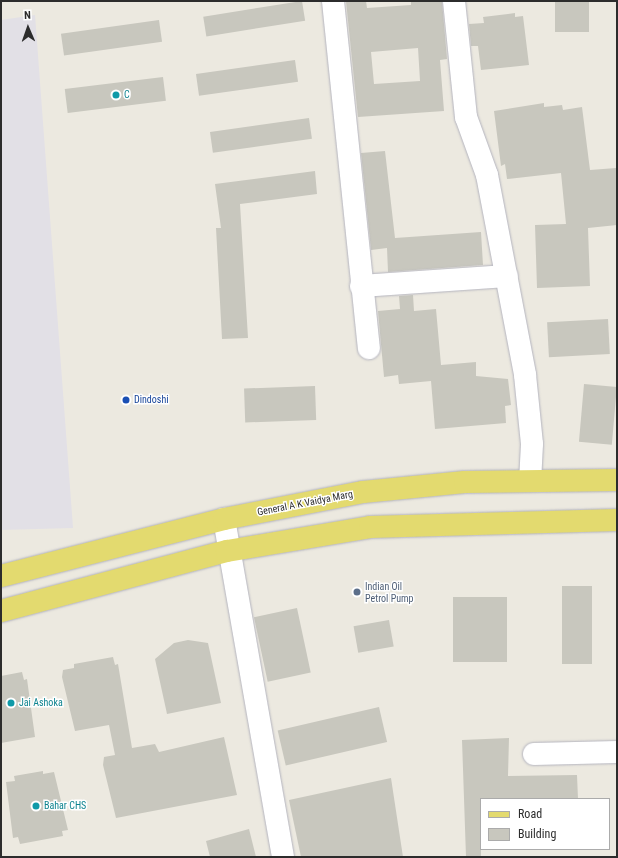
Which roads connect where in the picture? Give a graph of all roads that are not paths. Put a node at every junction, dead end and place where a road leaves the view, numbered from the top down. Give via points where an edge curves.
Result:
1 (333, 1) edge
2 (454, 1) edge
3 (507, 276) junction
4 (361, 286) junction
5 (368, 348) dead end
6 (530, 479) junction
7 (617, 480) edge
8 (224, 519) junction
9 (617, 520) edge
10 (227, 551) junction
11 (1, 576) edge
12 (1, 611) edge
13 (617, 752) edge
14 (534, 754) dead end
15 (283, 857) edge

1 - 4 street
2 - 3 street via 466,117 487,175
3 - 4 street
3 - 6 street via 527,392 532,444
4 - 5 street
6 - 7 main road, General A K Vaidya Marg
6 - 8 main road, General A K Vaidya Marg via 362,492
8 - 10 street
8 - 11 main road, General A K Vaidya Marg
9 - 10 main road via 370,527
10 - 12 main road
10 - 15 street
13 - 14 street

